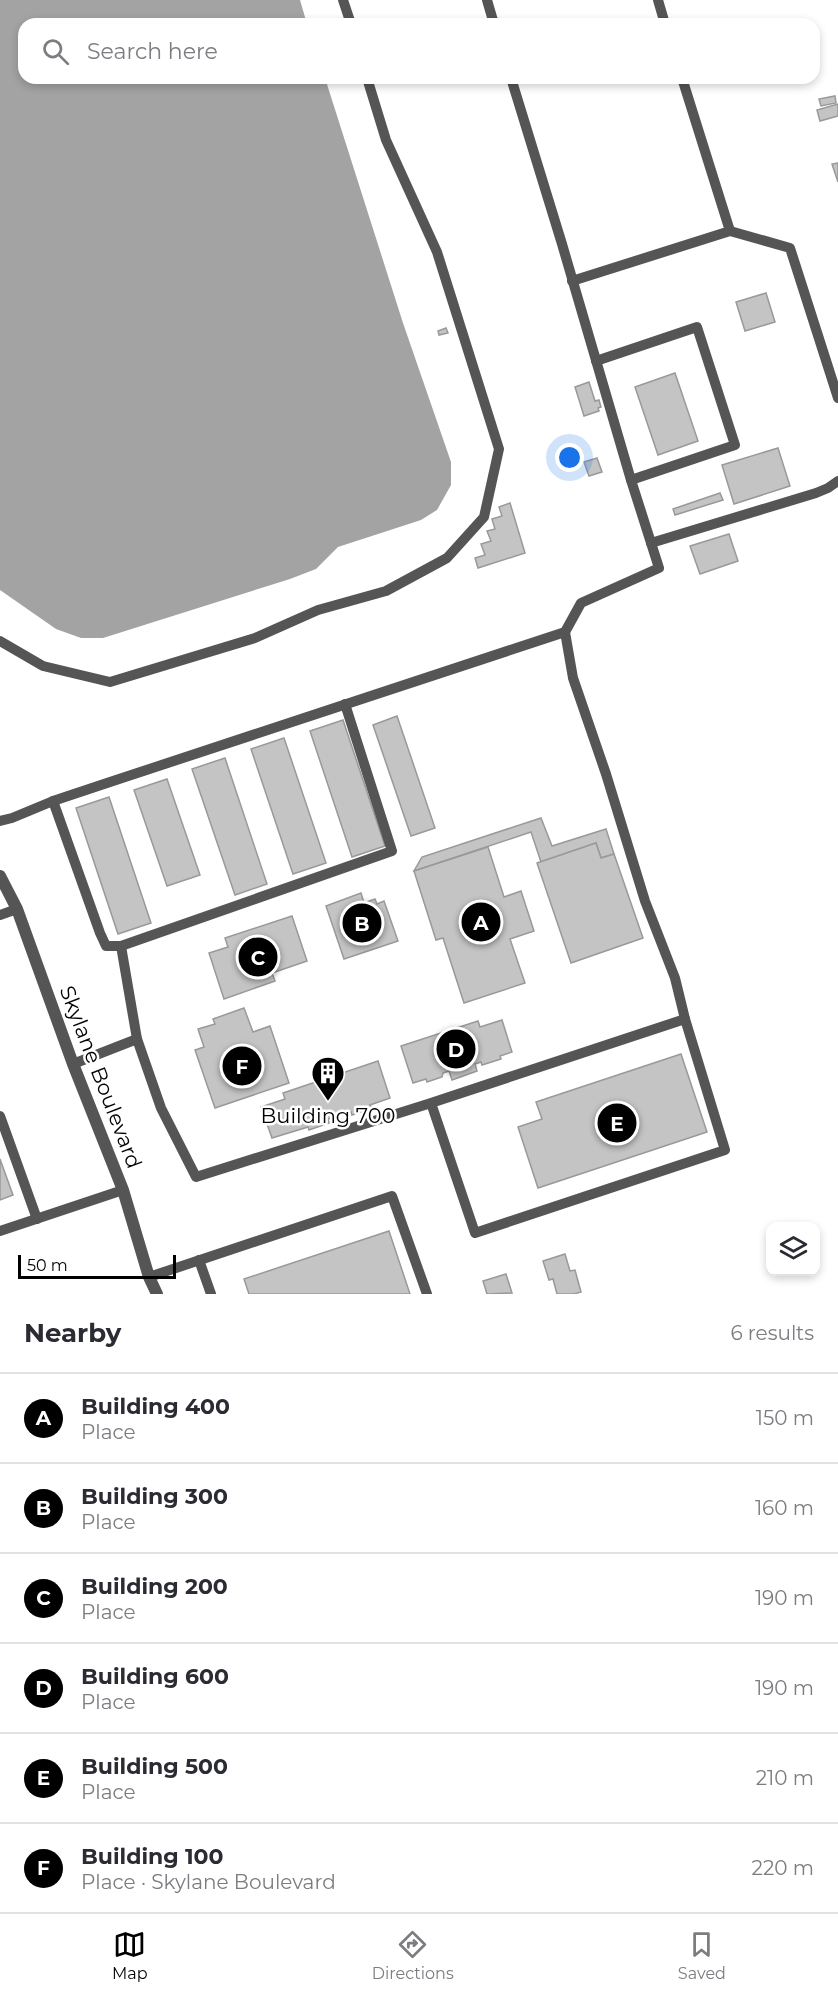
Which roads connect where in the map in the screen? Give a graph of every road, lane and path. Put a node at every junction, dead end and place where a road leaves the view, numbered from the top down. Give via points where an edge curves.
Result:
1 (343, 0) edge
2 (487, 0) edge
3 (658, 0) edge
4 (349, 18) edge
5 (492, 18) edge
6 (663, 18) edge
7 (369, 84) edge
8 (513, 84) edge
9 (684, 84) edge
10 (730, 231) junction
11 (572, 281) junction
12 (596, 361) junction
13 (838, 398) edge
14 (631, 480) junction
15 (838, 481) edge
16 (651, 543) junction
17 (565, 632) junction
18 (0, 641) edge
19 (345, 704) junction
20 (53, 801) junction
21 (0, 821) edge
22 (0, 876) edge
23 (17, 909) junction
24 (0, 915) edge
25 (121, 946) junction
26 (685, 1019) junction
27 (137, 1039) junction
28 (73, 1064) junction
29 (431, 1103) junction
30 (0, 1116) edge
31 (123, 1190) junction
32 (37, 1219) junction
33 (0, 1232) edge
34 (200, 1260) junction
35 (149, 1277) junction
36 (157, 1294) edge
37 (211, 1294) edge
38 (427, 1294) edge

1 - 4 lane
2 - 5 lane
3 - 6 lane
7 - 18 lane via 386,140 437,252 499,449 484,517 447,558 386,591 318,610 255,638 110,682 43,666
8 - 11 lane
9 - 10 lane
10 - 11 lane
10 - 13 lane via 790,248
11 - 12 lane
12 - 14 lane
12 - 14 lane via 697,327 735,445
14 - 16 lane
15 - 16 lane via 816,493
16 - 17 lane via 659,568 581,603
17 - 19 lane
17 - 26 lane via 573,678 645,901 675,978
19 - 20 lane
19 - 25 lane via 392,851
20 - 21 lane
20 - 25 lane via 106,946
22 - 23 street, Skylane Boulevard
23 - 24 lane
23 - 28 street, Skylane Boulevard
25 - 27 lane
26 - 29 lane
26 - 29 lane via 725,1150 475,1233
27 - 28 lane
27 - 29 lane via 161,1108 196,1177
28 - 31 street, Skylane Boulevard
30 - 32 lane
31 - 32 lane
31 - 35 street, Skylane Boulevard
32 - 33 lane
34 - 35 lane
34 - 37 lane
34 - 38 lane via 392,1196
35 - 36 street, Skylane Boulevard

